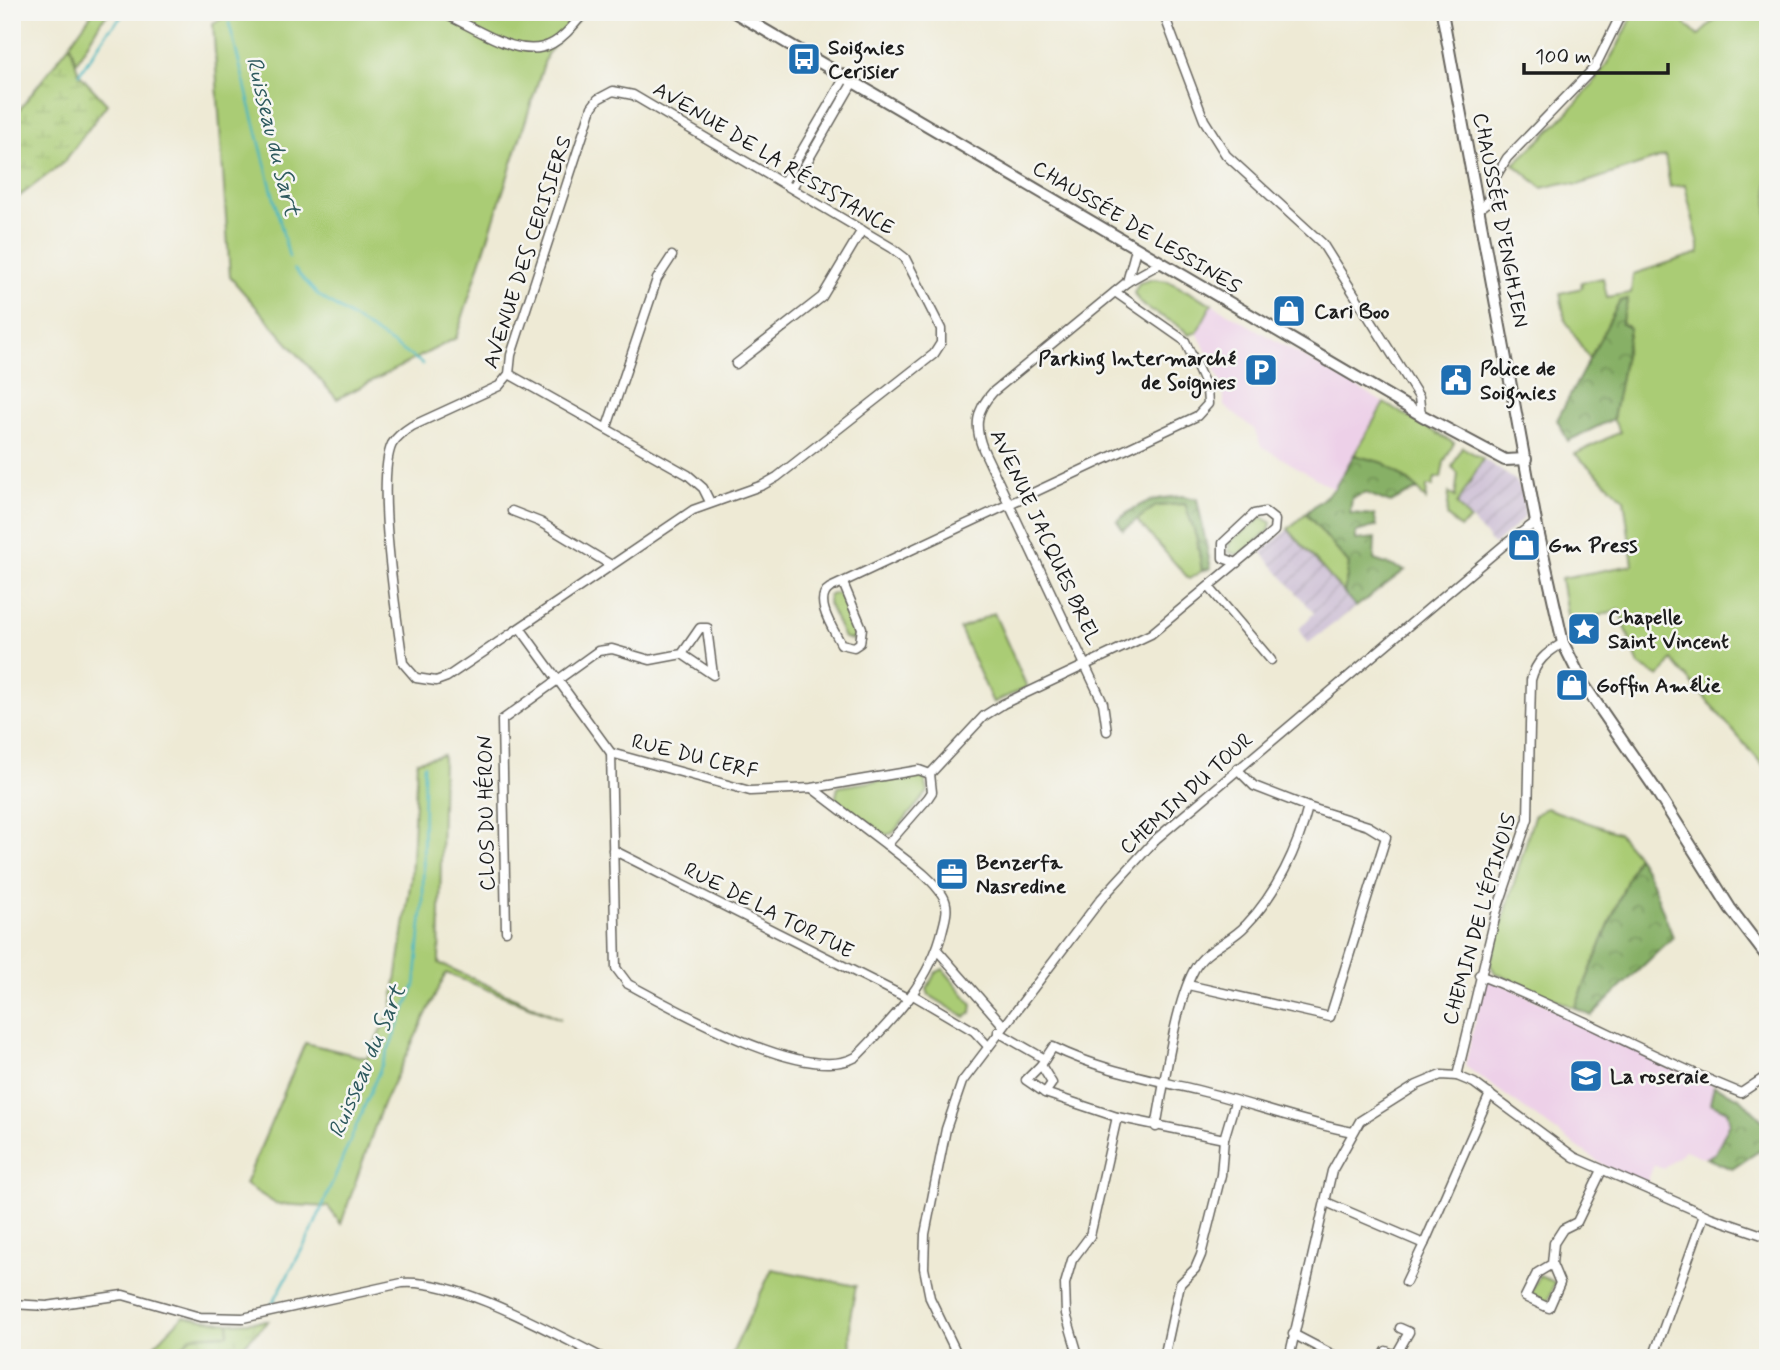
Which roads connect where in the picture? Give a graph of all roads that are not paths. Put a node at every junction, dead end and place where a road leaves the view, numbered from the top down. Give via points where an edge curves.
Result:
1 (440, 12) edge
2 (585, 12) edge
3 (734, 12) edge
4 (1163, 12) edge
5 (1442, 12) edge
6 (1622, 12) edge
7 (849, 79) junction
8 (592, 107) joint
9 (783, 183) junction
10 (792, 188) junction
11 (1479, 209) junction
12 (862, 230) junction
13 (1136, 249) junction
14 (672, 256) dead end
15 (1161, 263) junction
16 (1127, 282) junction
17 (1115, 292) junction
18 (736, 364) dead end
19 (509, 374) junction
20 (1421, 415) junction
21 (607, 427) junction
22 (1526, 459) junction
23 (710, 502) junction
24 (1010, 505) junction
25 (512, 511) dead end
26 (1536, 522) junction
27 (1237, 563) junction
28 (611, 565) junction
29 (843, 583) junction
30 (1209, 587) junction
31 (520, 628) junction
32 (1563, 643) junction
33 (682, 654) junction
34 (1271, 660) dead end
35 (1085, 664) junction
36 (557, 680) junction
37 (1107, 732) dead end
38 (611, 753) junction
39 (1237, 769) junction
40 (930, 774) junction
41 (812, 788) junction
42 (1308, 807) junction
43 (887, 845) junction
44 (613, 850) junction
45 (506, 931) dead end
46 (938, 951) junction
47 (1768, 958) edge
48 (1479, 975) junction
49 (1188, 985) junction
50 (911, 997) junction
51 (1000, 1029) junction
52 (987, 1045) junction
53 (1043, 1062) junction
54 (1768, 1074) edge
55 (1457, 1076) junction
56 (1165, 1083) junction
57 (1045, 1093) junction
58 (1490, 1094) junction
59 (1236, 1102) junction
60 (1117, 1117) junction
61 (1156, 1127) junction
62 (1353, 1132) junction
63 (1224, 1139) junction
64 (1602, 1170) junction
65 (1325, 1202) junction
66 (1704, 1214) junction
67 (1768, 1237) edge
68 (1424, 1244) junction
69 (1552, 1264) junction
70 (1406, 1282) dead end
71 (12, 1304) edge
72 (1401, 1328) dead end
73 (1293, 1334) junction
74 (603, 1358) edge
75 (959, 1358) edge
76 (1079, 1358) edge
77 (1164, 1358) edge
78 (1289, 1358) edge
79 (1339, 1358) edge
80 (1383, 1358) edge
81 (1653, 1358) edge

1 - 2 street via 508,43 530,48 554,42
3 - 7 main road, CHAUSSÉE DE LESSINES
4 - 20 street via 1204,120 1226,155 1322,243 1419,397
5 - 11 main road, CHAUSSÉE D'ENGHIEN
6 - 11 street via 1595,67 1507,158 1487,202
7 - 9 street, AVENUE DE LA RÉSISTANCE
7 - 10 street, AVENUE DE LA RÉSISTANCE
7 - 13 main road, CHAUSSÉE DE LESSINES
8 - 9 street, AVENUE DE LA RÉSISTANCE via 605,94 622,91
8 - 19 street, AVENUE DES CERISIERS via 511,355
9 - 10 street, AVENUE DE LA RÉSISTANCE
10 - 12 street, AVENUE DE LA RÉSISTANCE
11 - 22 main road, CHAUSSÉE D'ENGHIEN
12 - 18 street via 822,297
12 - 23 street, AVENUE DE LA RÉSISTANCE via 905,258 941,329 942,343 777,477
13 - 15 main road, CHAUSSÉE DE LESSINES
13 - 16 street
14 - 21 street via 657,279
15 - 16 street, AVENUE JACQUES BREL
15 - 20 main road, CHAUSSÉE DE LESSINES
16 - 17 street, AVENUE JACQUES BREL
17 - 24 street, AVENUE JACQUES BREL via 993,392 978,412 979,438
17 - 24 street via 1185,341 1207,389 1208,404 1197,416
19 - 21 street
19 - 31 street, AVENUE DES CERISIERS via 499,386 412,426 396,439 389,457 386,512 401,648 408,672 436,681
20 - 22 main road, CHAUSSÉE DE LESSINES via 1505,460
21 - 23 street via 688,475
22 - 26 main road, CHAUSSÉE D'ENGHIEN
23 - 28 street
24 - 29 street
24 - 35 street, AVENUE JACQUES BREL
25 - 28 street via 540,522
26 - 32 main road, CHAUSSÉE D'ENGHIEN
26 - 39 street, CHEMIN DU TOUR
27 - 27 street via 1223,558 1223,543 1255,514 1265,512 1275,520 1274,531
27 - 30 street
28 - 31 street
29 - 29 street via 824,592 822,599 841,645 854,647 860,643 862,628
30 - 34 street
30 - 35 street via 1151,634
31 - 36 street
32 - 47 main road, CHAUSSÉE D'ENGHIEN via 1584,685 1730,908
32 - 48 street, CHEMIN DE L'ÉPINOIS via 1534,666 1528,819
33 - 33 street via 700,628 707,628 713,675
33 - 36 street via 650,660 605,649
35 - 37 street, AVENUE JACQUES BREL via 1103,703
35 - 40 street via 984,716
36 - 38 street
36 - 45 street, CLOS DU HÉRON via 502,720
38 - 41 street, RUE DU CERF via 732,788
38 - 44 street
39 - 42 street via 1254,786
39 - 51 street, CHEMIN DU TOUR via 1131,865
40 - 41 street, RUE DU CERF via 919,770
40 - 43 street via 932,792
41 - 43 street
42 - 49 street via 1303,828 1269,896 1245,926 1203,958
42 - 49 street via 1368,826 1386,837 1329,1017
43 - 46 street via 944,898 947,911
44 - 50 street, RUE DE LA TORTUE
44 - 50 street via 616,968 628,984 751,1047 836,1064 856,1056
46 - 50 street
46 - 51 street
48 - 54 street via 1548,1002 1741,1093
48 - 55 street, CHEMIN DE L'ÉPINOIS
49 - 56 street
50 - 52 street, RUE DE LA TORTUE via 974,1031
51 - 52 street, CHEMIN DU TOUR
51 - 53 street
52 - 75 street, CHEMIN DU TOUR via 962,1082 953,1105 925,1234 924,1268 930,1298
53 - 56 street via 1053,1046 1098,1067
53 - 57 street via 1052,1083
53 - 57 street via 1026,1080
55 - 58 street
55 - 62 street via 1441,1075 1417,1085 1360,1121
56 - 59 street
56 - 61 street
57 - 60 street
58 - 64 street via 1573,1157
58 - 68 street
59 - 62 street
59 - 63 street
60 - 61 street
60 - 76 street via 1090,1236 1072,1260 1065,1284 1066,1314
61 - 63 street
62 - 65 street via 1332,1171
63 - 77 street via 1221,1175 1201,1255 1180,1284
64 - 66 street
64 - 69 street via 1577,1222 1563,1229 1554,1243
65 - 68 street
65 - 73 street
66 - 67 street
66 - 81 street
68 - 70 street
69 - 69 street via 1536,1273 1525,1297 1549,1308 1560,1283
71 - 74 street via 56,1305 123,1295 200,1317 243,1318 420,1282 477,1300
72 - 80 street via 1409,1332 1396,1355 1386,1351
73 - 78 street
73 - 79 street

